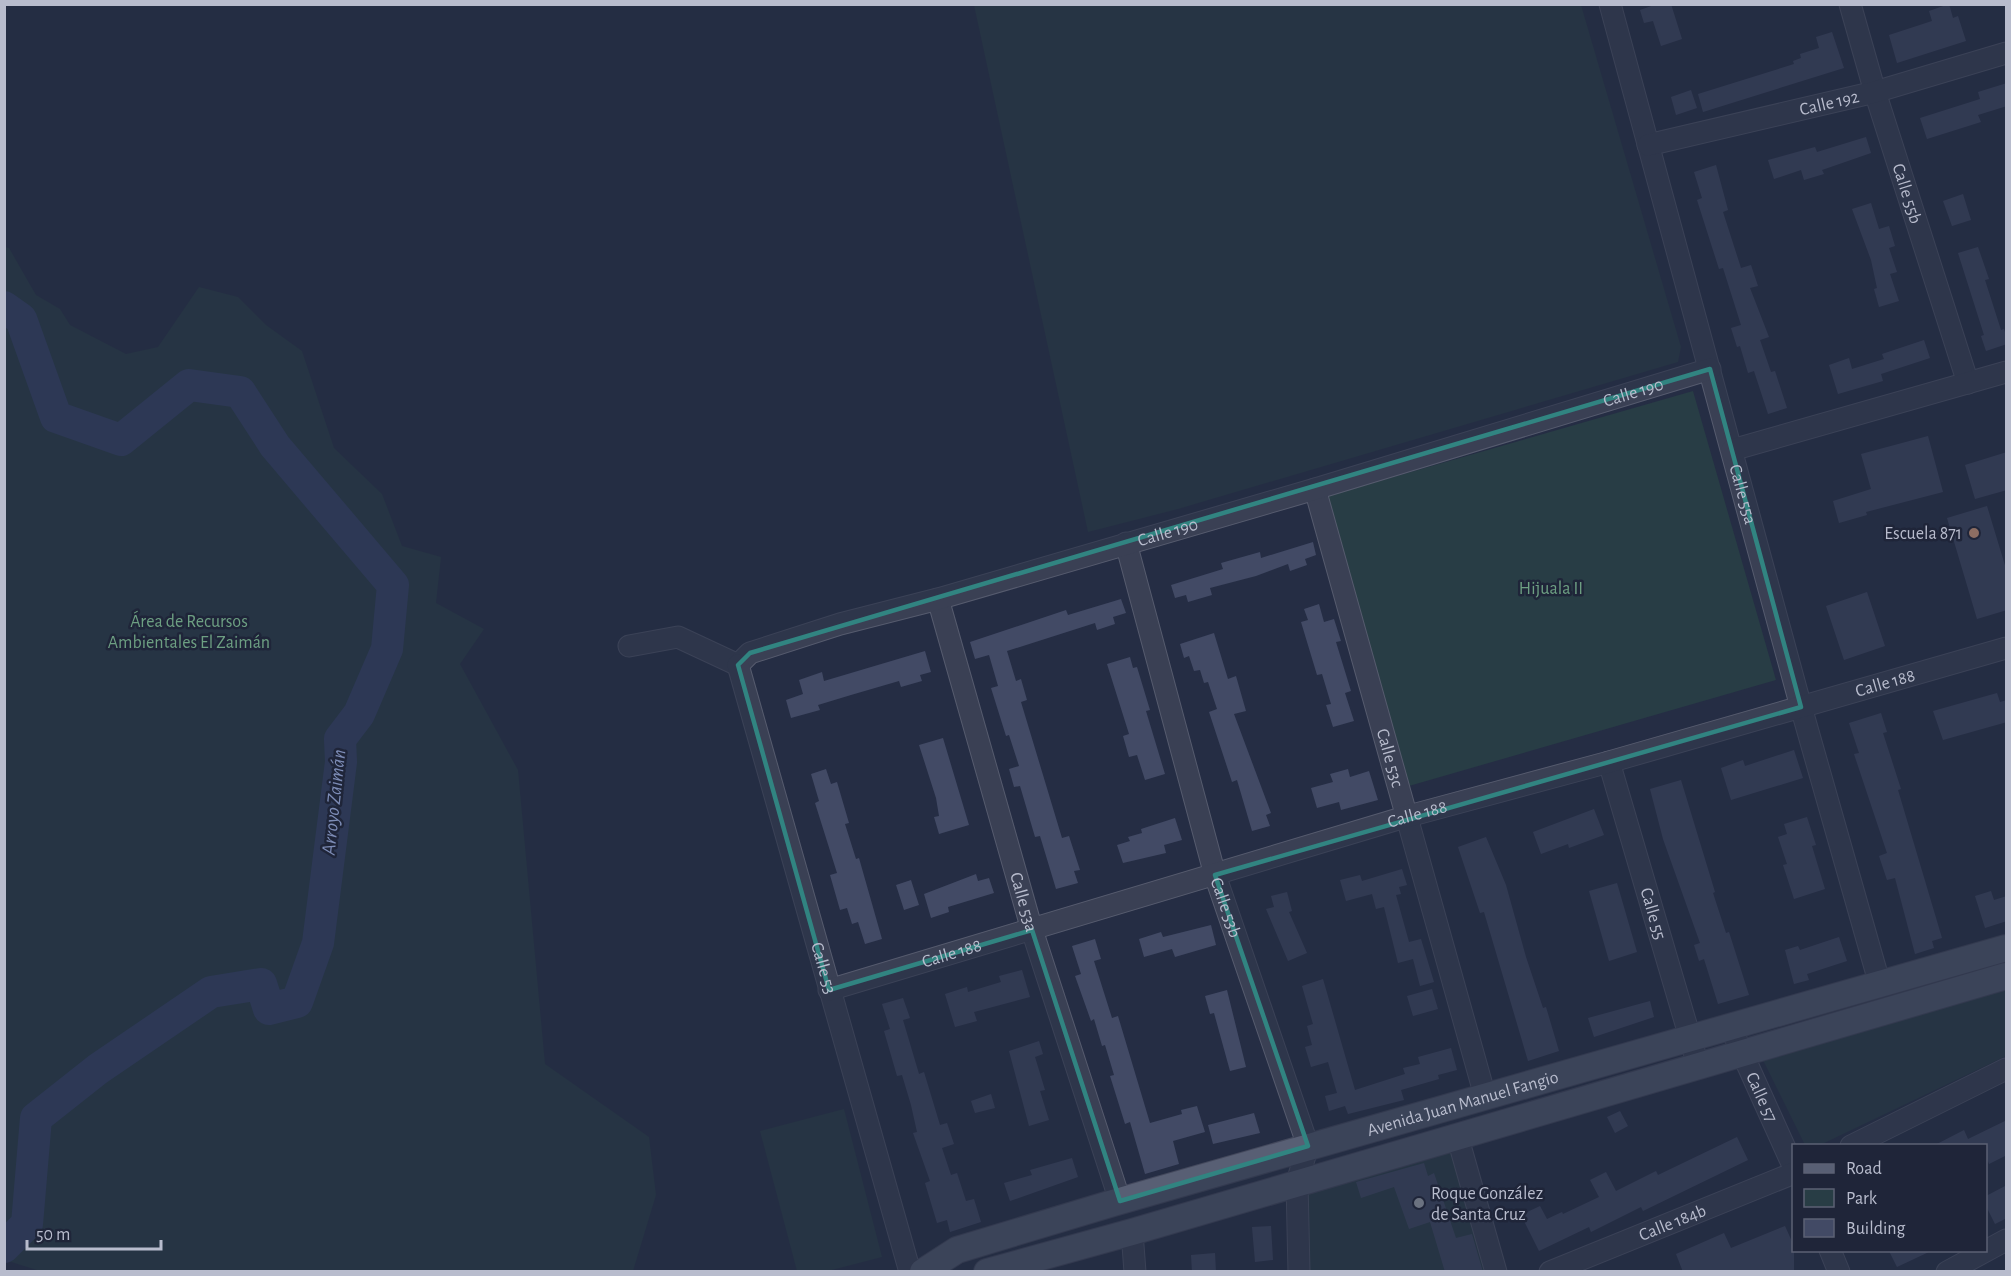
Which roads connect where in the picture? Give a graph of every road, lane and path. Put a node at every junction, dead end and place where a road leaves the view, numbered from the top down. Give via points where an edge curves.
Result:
1 (1610, 4) edge
2 (1850, 4) edge
3 (2007, 53) edge
4 (1875, 92) junction
5 (1648, 145) junction
6 (1710, 369) junction
7 (2007, 372) edge
8 (1968, 383) junction
9 (1732, 450) junction
10 (1316, 489) junction
11 (1126, 543) junction
12 (938, 599) junction
13 (629, 646) dead end
14 (2007, 648) edge
15 (738, 665) junction
16 (1801, 707) junction
17 (1608, 762) junction
18 (1406, 817) junction
19 (1215, 875) junction
20 (1032, 930) junction
21 (2007, 948) edge
22 (2007, 976) edge
23 (1880, 985) junction
24 (828, 990) junction
25 (1730, 1026) junction
26 (1688, 1038) junction
27 (1742, 1052) junction
28 (1698, 1065) junction
29 (2007, 1069) edge
30 (1485, 1096) junction
31 (1457, 1136) junction
32 (1855, 1144) edge
33 (1308, 1146) junction
34 (1792, 1164) edge
35 (1792, 1174) edge
36 (1297, 1182) junction
37 (1120, 1201) junction
38 (1132, 1232) junction
39 (2007, 1240) edge
40 (1987, 1251) edge
41 (1830, 1252) edge
42 (1984, 1252) edge
43 (910, 1272) edge
44 (923, 1272) edge
45 (987, 1272) edge
46 (1135, 1272) edge
47 (1299, 1272) edge
48 (1496, 1272) edge
49 (1550, 1272) edge
50 (1839, 1272) edge
51 (1947, 1272) edge

1 - 5 street, Calle 55a
2 - 4 street, Calle 55b
3 - 4 street, Calle 192
4 - 5 street, Calle 192
4 - 8 street, Calle 55b
5 - 6 street, Calle 55a
6 - 9 street, Calle 55a
6 - 10 street, Calle 190
7 - 8 street
8 - 9 street
9 - 16 street, Calle 55a
10 - 11 street, Calle 190
10 - 18 street, Calle 53c
11 - 12 street, Calle 190
11 - 19 street, Calle 53b
12 - 15 street, Calle 190 via 840,624 750,653
12 - 20 street, Calle 53a
13 - 15 street via 678,637
14 - 16 street, Calle 188
15 - 24 street, Calle 53
16 - 17 street, Calle 188
16 - 23 street, Calle 55a
17 - 18 street, Calle 188
17 - 26 street, Calle 55
18 - 19 street, Calle 188
18 - 30 street, Calle 53c
19 - 20 street, Calle 188
19 - 33 street, Calle 53b
20 - 24 street, Calle 188
20 - 37 street, Calle 53a
21 - 23 main road, Avenida Juan Manuel Fangio
22 - 27 main road, Avenida Juan Manuel Fangio
23 - 25 main road, Avenida Juan Manuel Fangio
24 - 43 street, Calle 53
25 - 26 main road, Avenida Juan Manuel Fangio
25 - 27 street, Calle 57
26 - 28 street, Calle 55
26 - 30 main road, Avenida Juan Manuel Fangio
27 - 28 main road, Avenida Juan Manuel Fangio
27 - 34 street, Calle 57
28 - 31 main road, Avenida Juan Manuel Fangio
29 - 32 street
30 - 33 main road, Avenida Juan Manuel Fangio
31 - 36 main road, Avenida Juan Manuel Fangio
31 - 48 street
33 - 36 street
33 - 37 main road, Avenida Juan Manuel Fangio
35 - 49 street, Calle 184b
36 - 38 main road, Avenida Juan Manuel Fangio
36 - 47 street
37 - 44 main road, Avenida Juan Manuel Fangio via 957,1250
38 - 45 main road, Avenida Juan Manuel Fangio
38 - 46 street
39 - 40 street
41 - 50 street
42 - 51 street

